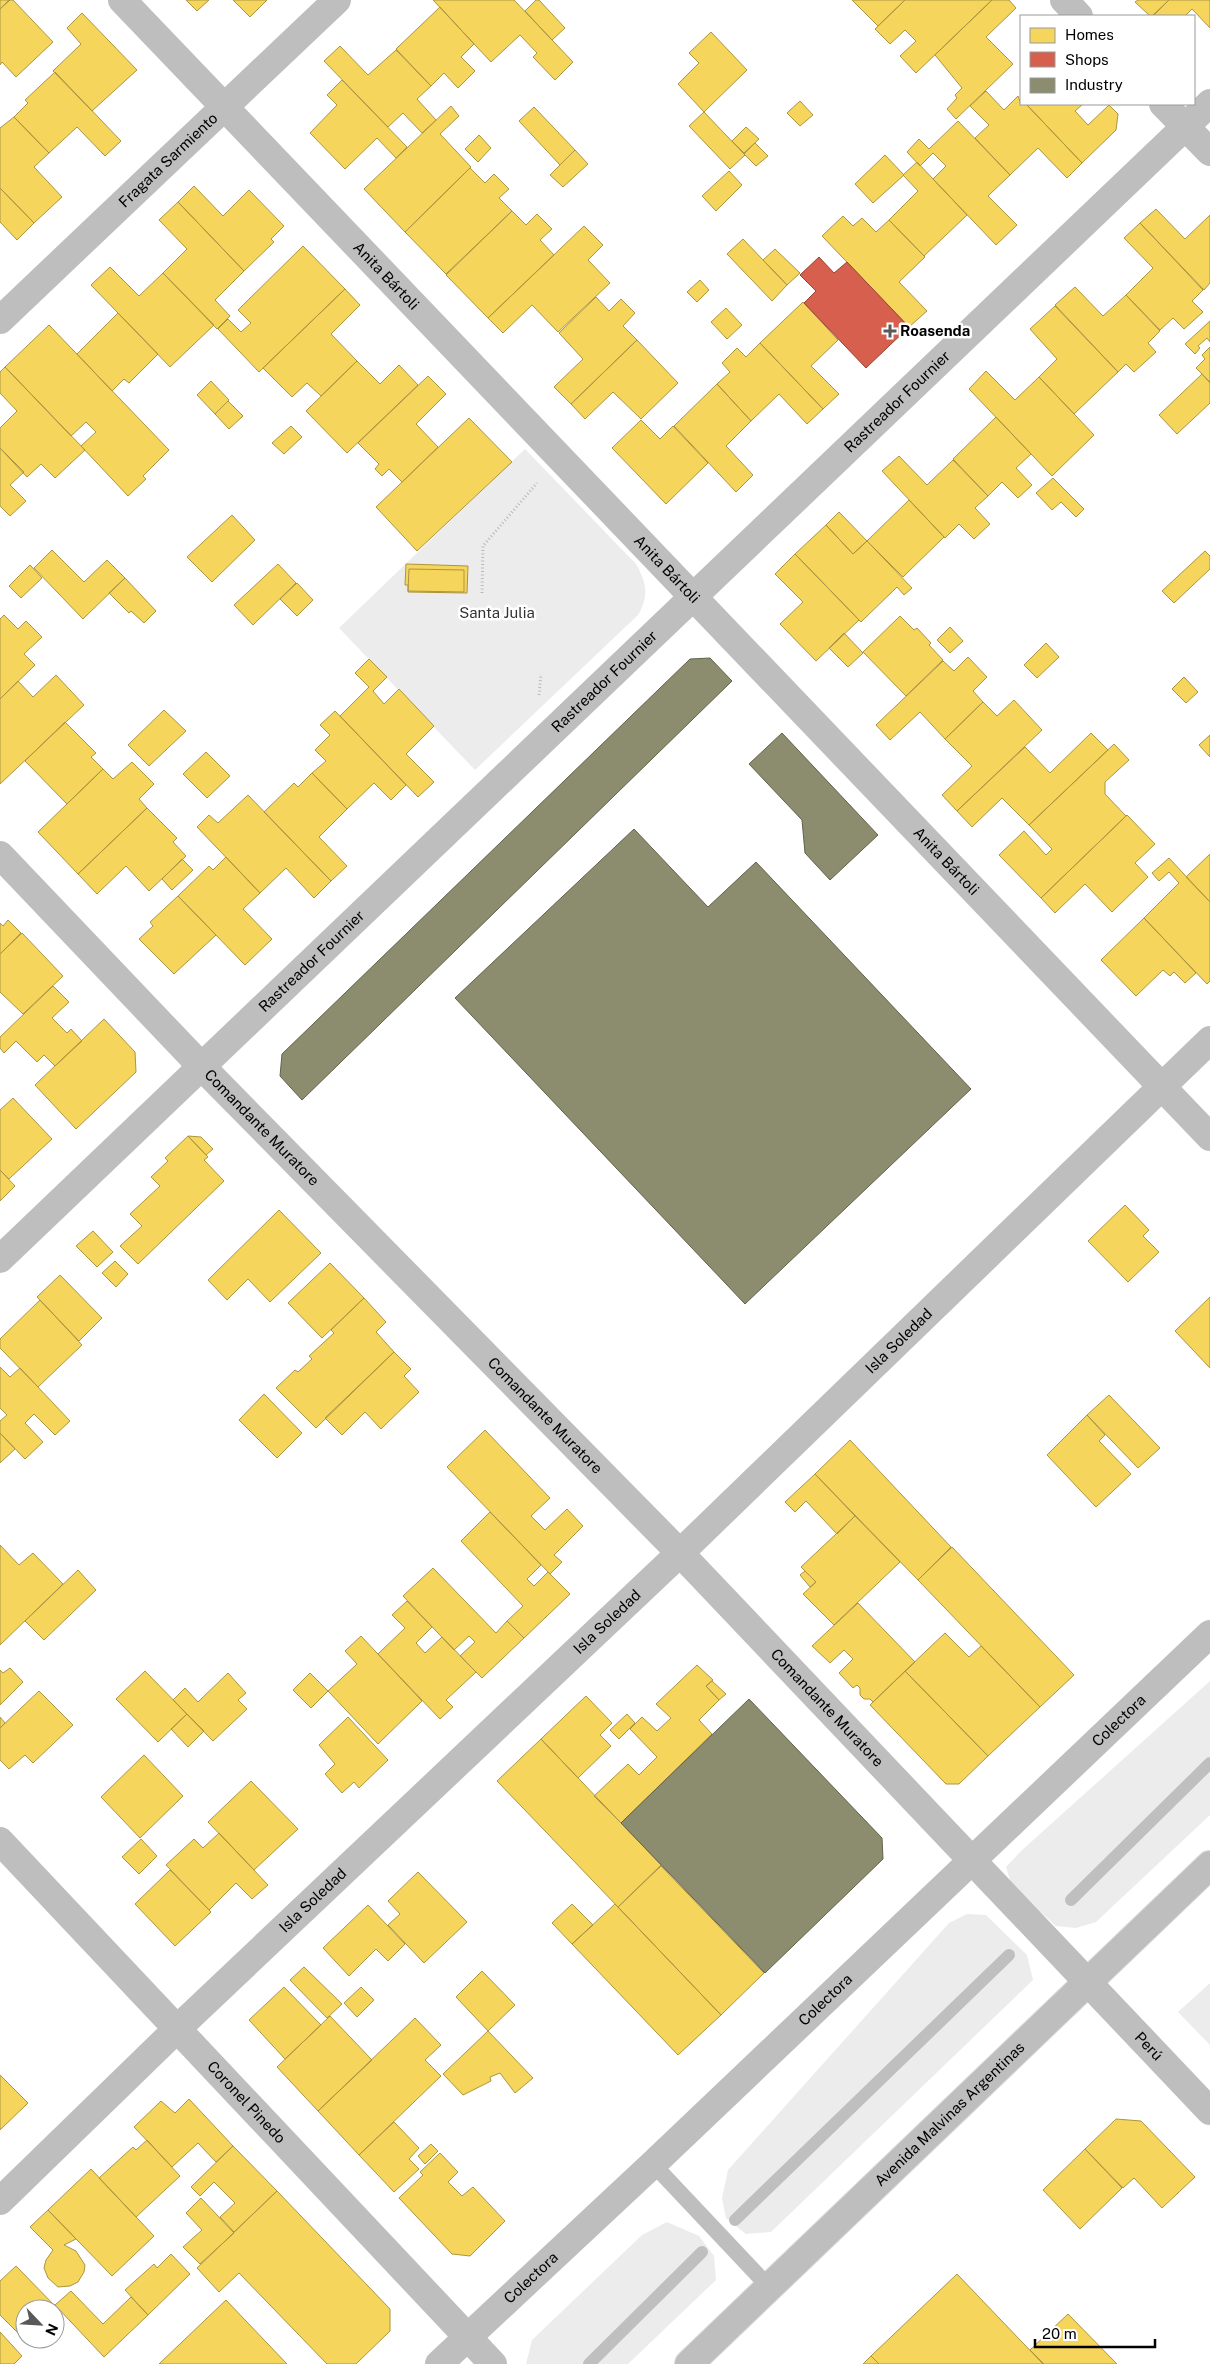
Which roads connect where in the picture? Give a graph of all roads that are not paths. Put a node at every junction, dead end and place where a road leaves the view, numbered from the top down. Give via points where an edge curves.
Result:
1 (122, 0) edge
2 (337, 0) edge
3 (1064, 0) edge
4 (1078, 15) edge
5 (1210, 103) edge
6 (1164, 105) edge
7 (225, 108) junction
8 (1185, 127) junction
9 (1210, 152) edge
10 (0, 320) edge
11 (694, 596) junction
12 (0, 855) edge
13 (1210, 1040) edge
14 (202, 1067) junction
15 (1161, 1086) junction
16 (1210, 1137) edge
17 (0, 1259) edge
18 (680, 1553) junction
19 (1210, 1634) edge
20 (0, 1841) edge
21 (972, 1860) junction
22 (1210, 1865) edge
23 (1087, 1981) junction
24 (178, 2028) junction
25 (1210, 2112) edge
26 (653, 2164) junction
27 (0, 2201) edge
28 (769, 2287) junction
29 (467, 2338) junction
30 (439, 2364) edge
31 (493, 2364) edge
32 (689, 2364) edge

1 - 7 street, Anita Bártoli
2 - 7 street, Fragata Sarmiento
3 - 4 street
5 - 8 street, Rastreador Fournier
6 - 8 street
7 - 10 street, Fragata Sarmiento
7 - 11 street, Anita Bártoli
8 - 9 street
8 - 11 street, Rastreador Fournier
11 - 14 street, Rastreador Fournier
11 - 15 street, Anita Bártoli
12 - 14 street, Comandante Muratore
13 - 15 street, Isla Soledad
14 - 17 street, Rastreador Fournier
14 - 18 street, Comandante Muratore
15 - 16 street, Anita Bártoli
15 - 18 street, Isla Soledad
18 - 21 street, Comandante Muratore
18 - 24 street, Isla Soledad
19 - 21 street, Colectora
20 - 24 street, Coronel Pinedo
21 - 23 street, Comandante Muratore
21 - 26 street, Colectora
22 - 23 street, Avenida Malvinas Argentinas
23 - 25 street, Perú
23 - 28 street, Avenida Malvinas Argentinas
24 - 27 street, Isla Soledad
24 - 29 street, Coronel Pinedo
26 - 28 lane
26 - 29 street, Colectora
28 - 32 street, Avenida Malvinas Argentinas
29 - 30 street, Colectora
29 - 31 street, Coronel Pinedo

